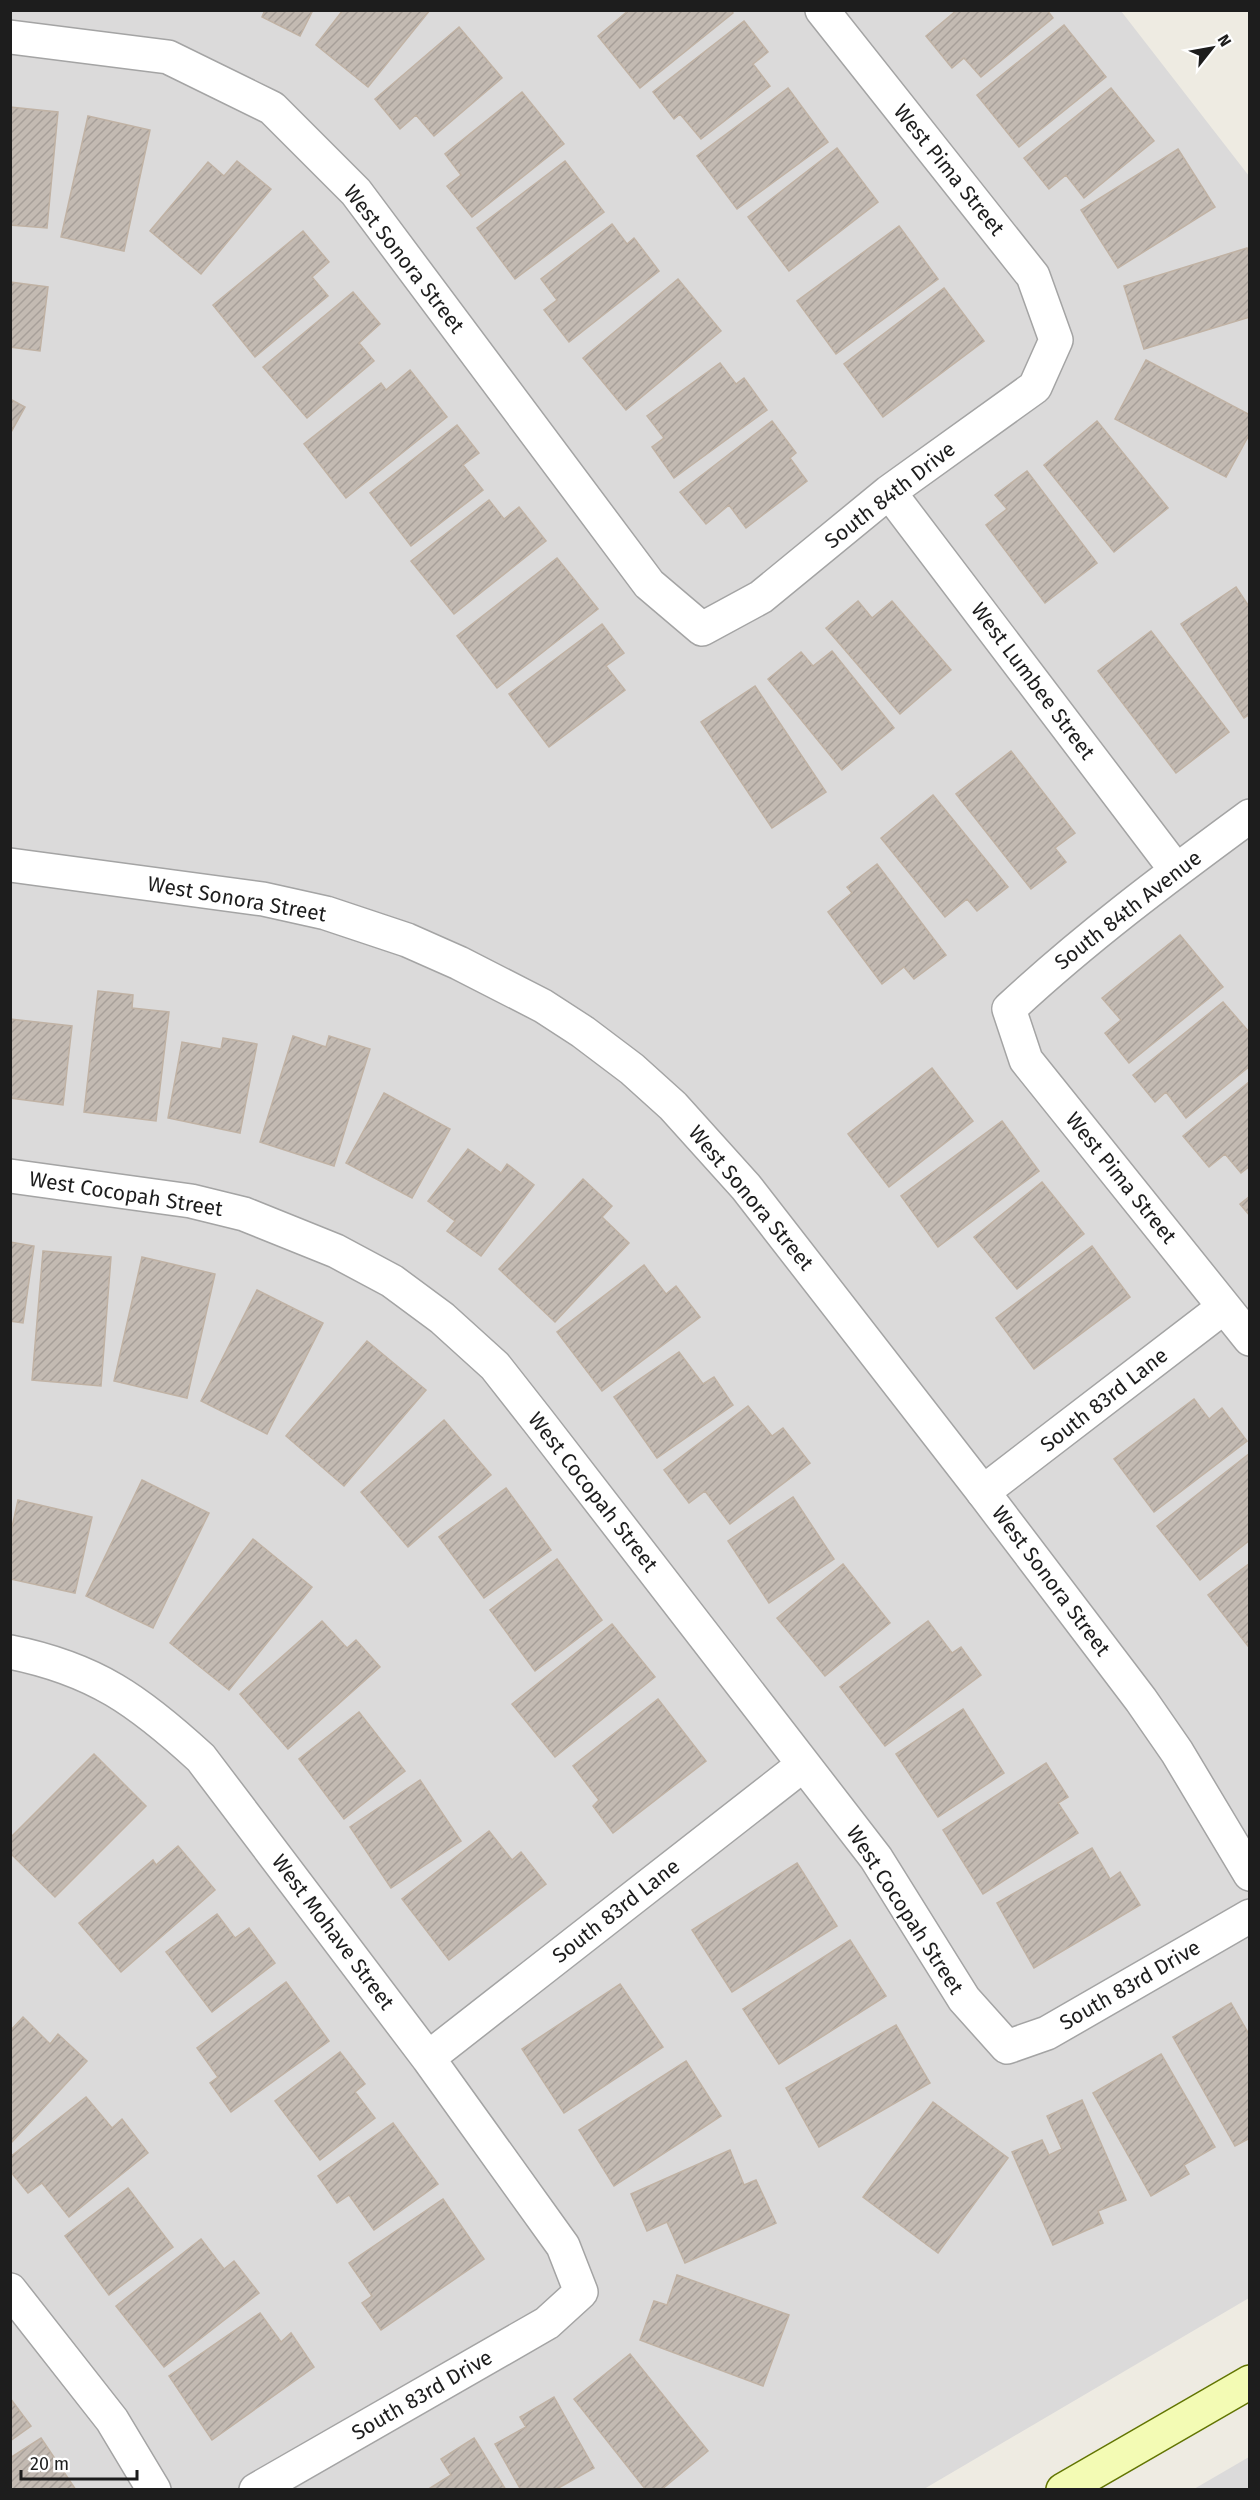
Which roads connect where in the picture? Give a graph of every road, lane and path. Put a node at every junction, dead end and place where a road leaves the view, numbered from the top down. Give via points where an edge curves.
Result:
1 (822, 10) edge
2 (10, 37) edge
3 (1056, 340) joint
4 (890, 492) junction
5 (702, 629) joint
6 (1250, 816) edge
7 (10, 865) edge
8 (1176, 870) junction
9 (1009, 1009) joint
10 (10, 1176) edge
11 (1224, 1307) junction
12 (1250, 1339) edge
13 (983, 1492) junction
14 (10, 1652) edge
15 (803, 1765) junction
16 (1250, 1874) edge
17 (1250, 1916) edge
18 (1007, 2047) joint
19 (429, 2058) junction
20 (10, 2290) edge
21 (581, 2292) joint
22 (1250, 2382) edge
23 (154, 2490) edge
24 (256, 2490) edge
25 (1063, 2490) edge

1 - 3 street, West Pima Street via 1033,276
2 - 5 street, West Sonora Street via 168,57 272,108 356,192 649,584
3 - 4 street, South 84th Drive via 1035,387
4 - 5 street, South 84th Drive via 761,597
4 - 8 street, West Lumbee Street
6 - 8 street, South 84th Avenue
7 - 13 street, West Sonora Street via 263,899 326,913 407,940 543,1006 632,1069 673,1106 746,1187
8 - 9 street, South 84th Avenue
9 - 11 street, West Pima Street via 1026,1060
10 - 15 street, West Cocopah Street via 191,1201 243,1214 336,1251 392,1281 442,1318 495,1366
11 - 12 street, West Pima Street
11 - 13 street, South 83rd Lane
13 - 16 street, West Sonora Street via 1141,1700
14 - 19 street, West Mohave Street via 65,1666 114,1688 159,1720 201,1758
15 - 18 street, West Cocopah Street via 876,1858 964,1999
15 - 19 street, South 83rd Lane
17 - 18 street, South 83rd Drive via 1047,2033
19 - 21 street, West Mohave Street via 563,2246
20 - 23 street via 112,2420
21 - 24 street, South 83rd Drive via 548,2322
22 - 25 main road

